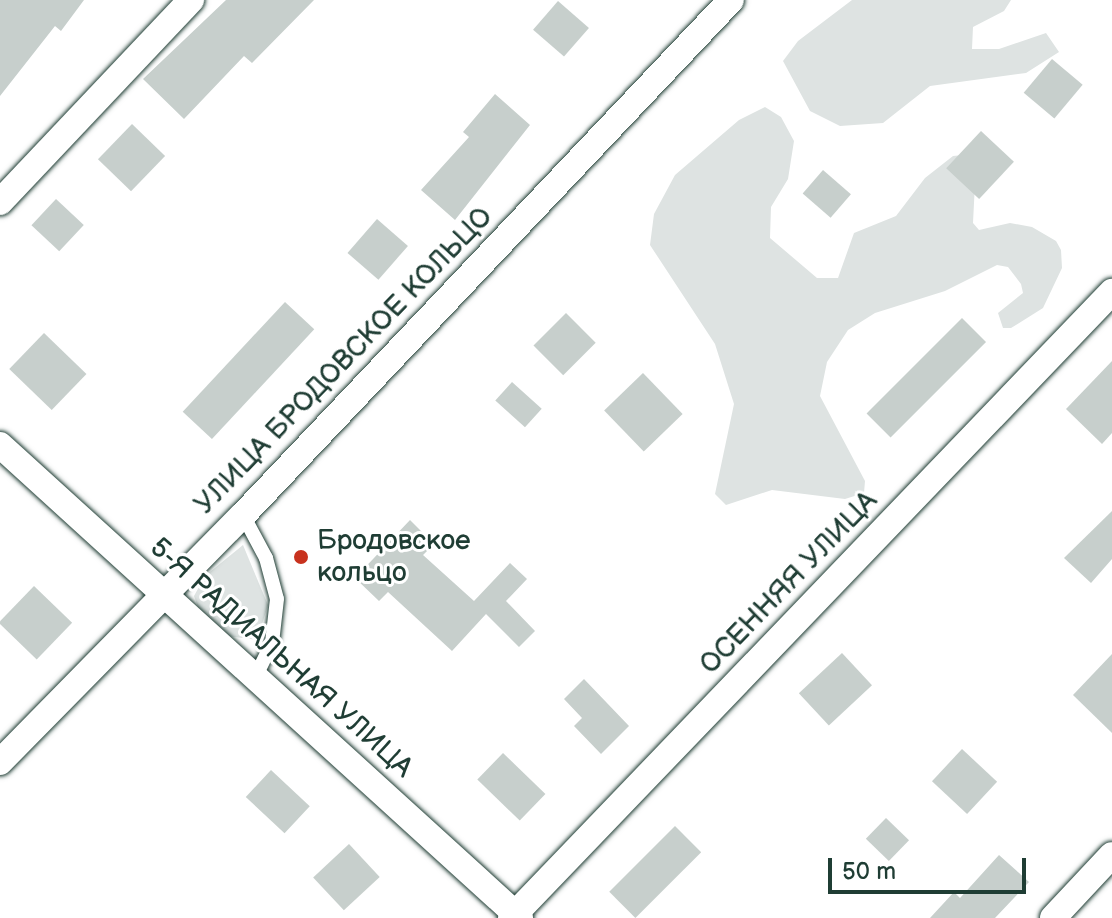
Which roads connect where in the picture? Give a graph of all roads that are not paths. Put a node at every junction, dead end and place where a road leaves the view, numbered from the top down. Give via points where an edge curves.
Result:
1 (191, 0) edge
2 (731, 0) edge
3 (0, 202) edge
4 (1112, 292) edge
5 (0, 445) edge
6 (243, 515) junction
7 (162, 593) junction
8 (255, 678) junction
9 (0, 762) edge
10 (1112, 855) edge
11 (515, 917) edge
12 (1053, 918) edge

1 - 3 street
2 - 6 street, УЛИЦА БРОДОВСКОЕ КОЛЬЦО
4 - 11 street, ОСЕННЯЯ УЛИЦА
5 - 7 street, 5-Я РАДИАЛЬНАЯ УЛИЦА
6 - 7 street, УЛИЦА БРОДОВСКОЕ КОЛЬЦО
6 - 8 lane via 266,558 277,599 272,643
7 - 8 street, 5-Я РАДИАЛЬНАЯ УЛИЦА
7 - 9 street, УЛИЦА БРОДОВСКОЕ КОЛЬЦО
8 - 11 street, 5-Я РАДИАЛЬНАЯ УЛИЦА
10 - 12 street

